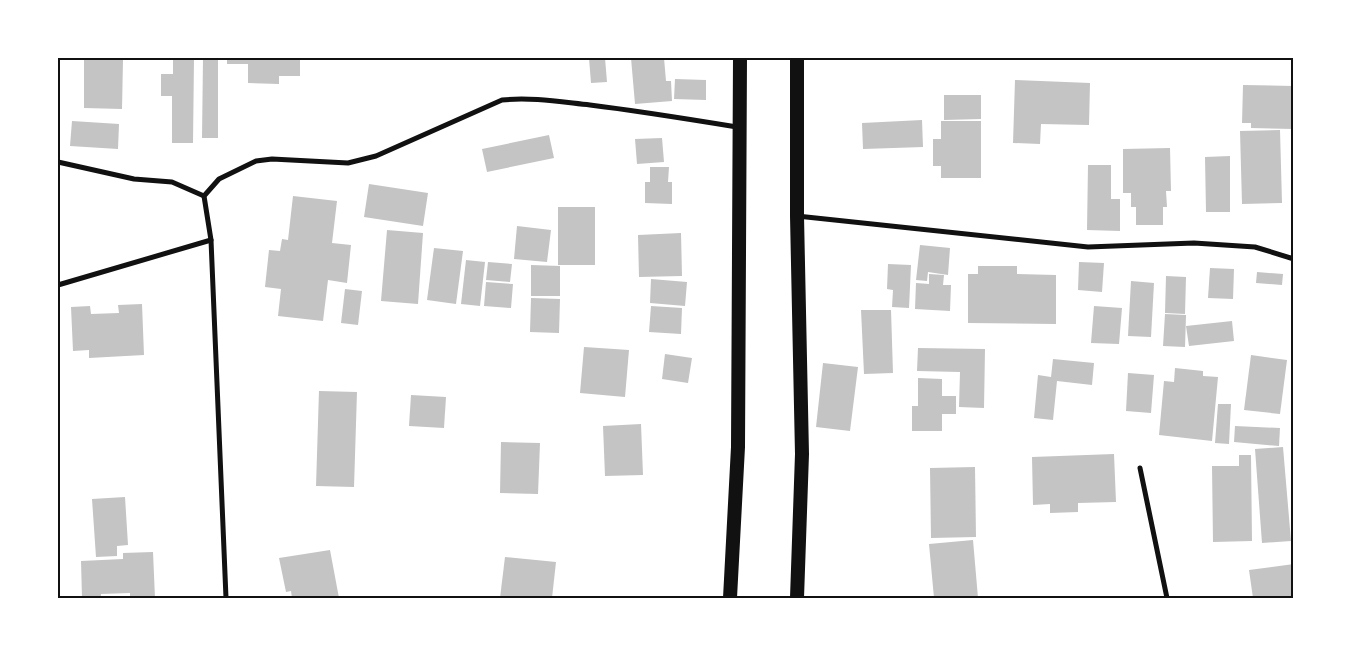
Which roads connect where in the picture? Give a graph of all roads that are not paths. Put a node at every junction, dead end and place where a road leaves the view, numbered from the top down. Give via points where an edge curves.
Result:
1 (740, 58) edge
2 (797, 58) edge
3 (740, 128) junction
4 (58, 162) edge
5 (204, 196) junction
6 (797, 216) junction
7 (211, 240) junction
8 (1294, 258) edge
9 (58, 285) edge
10 (1140, 468) dead end
11 (226, 598) edge
12 (730, 598) edge
13 (797, 598) edge
14 (1166, 598) edge

1 - 3 highway
2 - 6 highway
3 - 5 street via 642,111 522,98 502,100 358,161 256,161 219,179
3 - 12 highway via 738,447
4 - 5 street via 134,179 172,182
5 - 7 street
6 - 8 street via 1088,247 1194,243 1255,247
6 - 13 highway via 802,454
7 - 9 street
7 - 11 street
10 - 14 street

